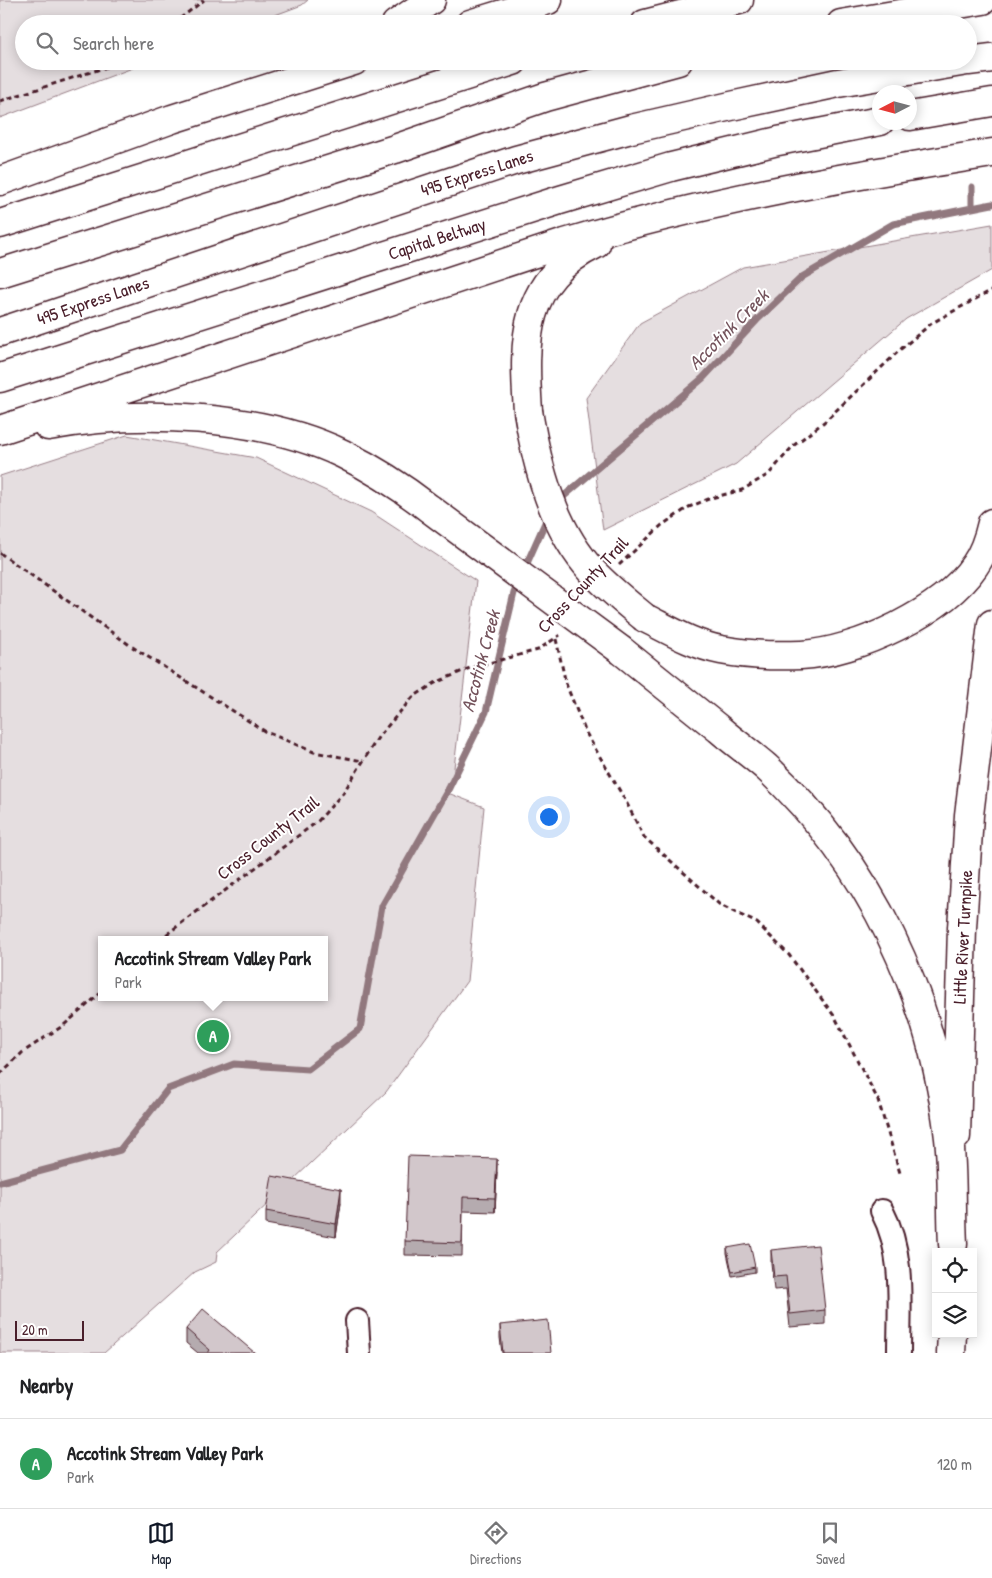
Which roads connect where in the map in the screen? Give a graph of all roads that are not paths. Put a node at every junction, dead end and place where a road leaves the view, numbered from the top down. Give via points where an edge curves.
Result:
1 (431, 0) edge
2 (548, 0) edge
3 (739, 0) edge
4 (983, 0) edge
5 (409, 15) edge
6 (499, 15) edge
7 (680, 15) edge
8 (894, 15) edge
9 (992, 58) edge
10 (977, 60) edge
11 (303, 70) edge
12 (327, 70) edge
13 (485, 70) edge
14 (646, 70) edge
15 (915, 70) edge
16 (992, 102) edge
17 (225, 104) junction
18 (917, 115) edge
19 (872, 123) edge
20 (992, 153) edge
21 (0, 181) edge
22 (705, 205) junction
23 (0, 224) edge
24 (0, 273) edge
25 (0, 332) edge
26 (0, 378) edge
27 (0, 430) edge
28 (0, 437) edge
29 (992, 523) edge
30 (992, 624) edge
31 (882, 1211) dead end
32 (953, 1248) edge
33 (357, 1321) dead end
34 (952, 1338) edge
35 (359, 1353) edge
36 (899, 1353) edge
37 (951, 1353) edge

1 - 5 main road
2 - 6 main road
3 - 7 main road
4 - 8 main road
9 - 10 main road, 495 Express Lanes
11 - 17 main road
12 - 17 main road
13 - 23 main road
14 - 24 main road via 545,98 395,149
15 - 25 main road, 495 Express Lanes via 838,83 631,128 516,160
16 - 18 main road
17 - 21 main road via 172,119
19 - 26 main road, Capital Beltway via 671,167
20 - 22 main road
22 - 27 main road via 565,243
22 - 29 main road, bridge via 613,236 581,252 557,269 540,293 529,327 525,365 534,447 542,476 567,535 592,571 644,618 682,637 720,650 802,655 884,634 919,614 951,591 975,565
28 - 32 main road, bridge via 50,425 130,417 220,420 303,439 343,454 402,488 622,651 765,767 809,812 847,858 885,921 914,990 933,1049 949,1140
30 - 32 main road, Little River Turnpike via 969,815 962,928
31 - 36 street via 895,1242 899,1268
33 - 35 street
34 - 37 main road

